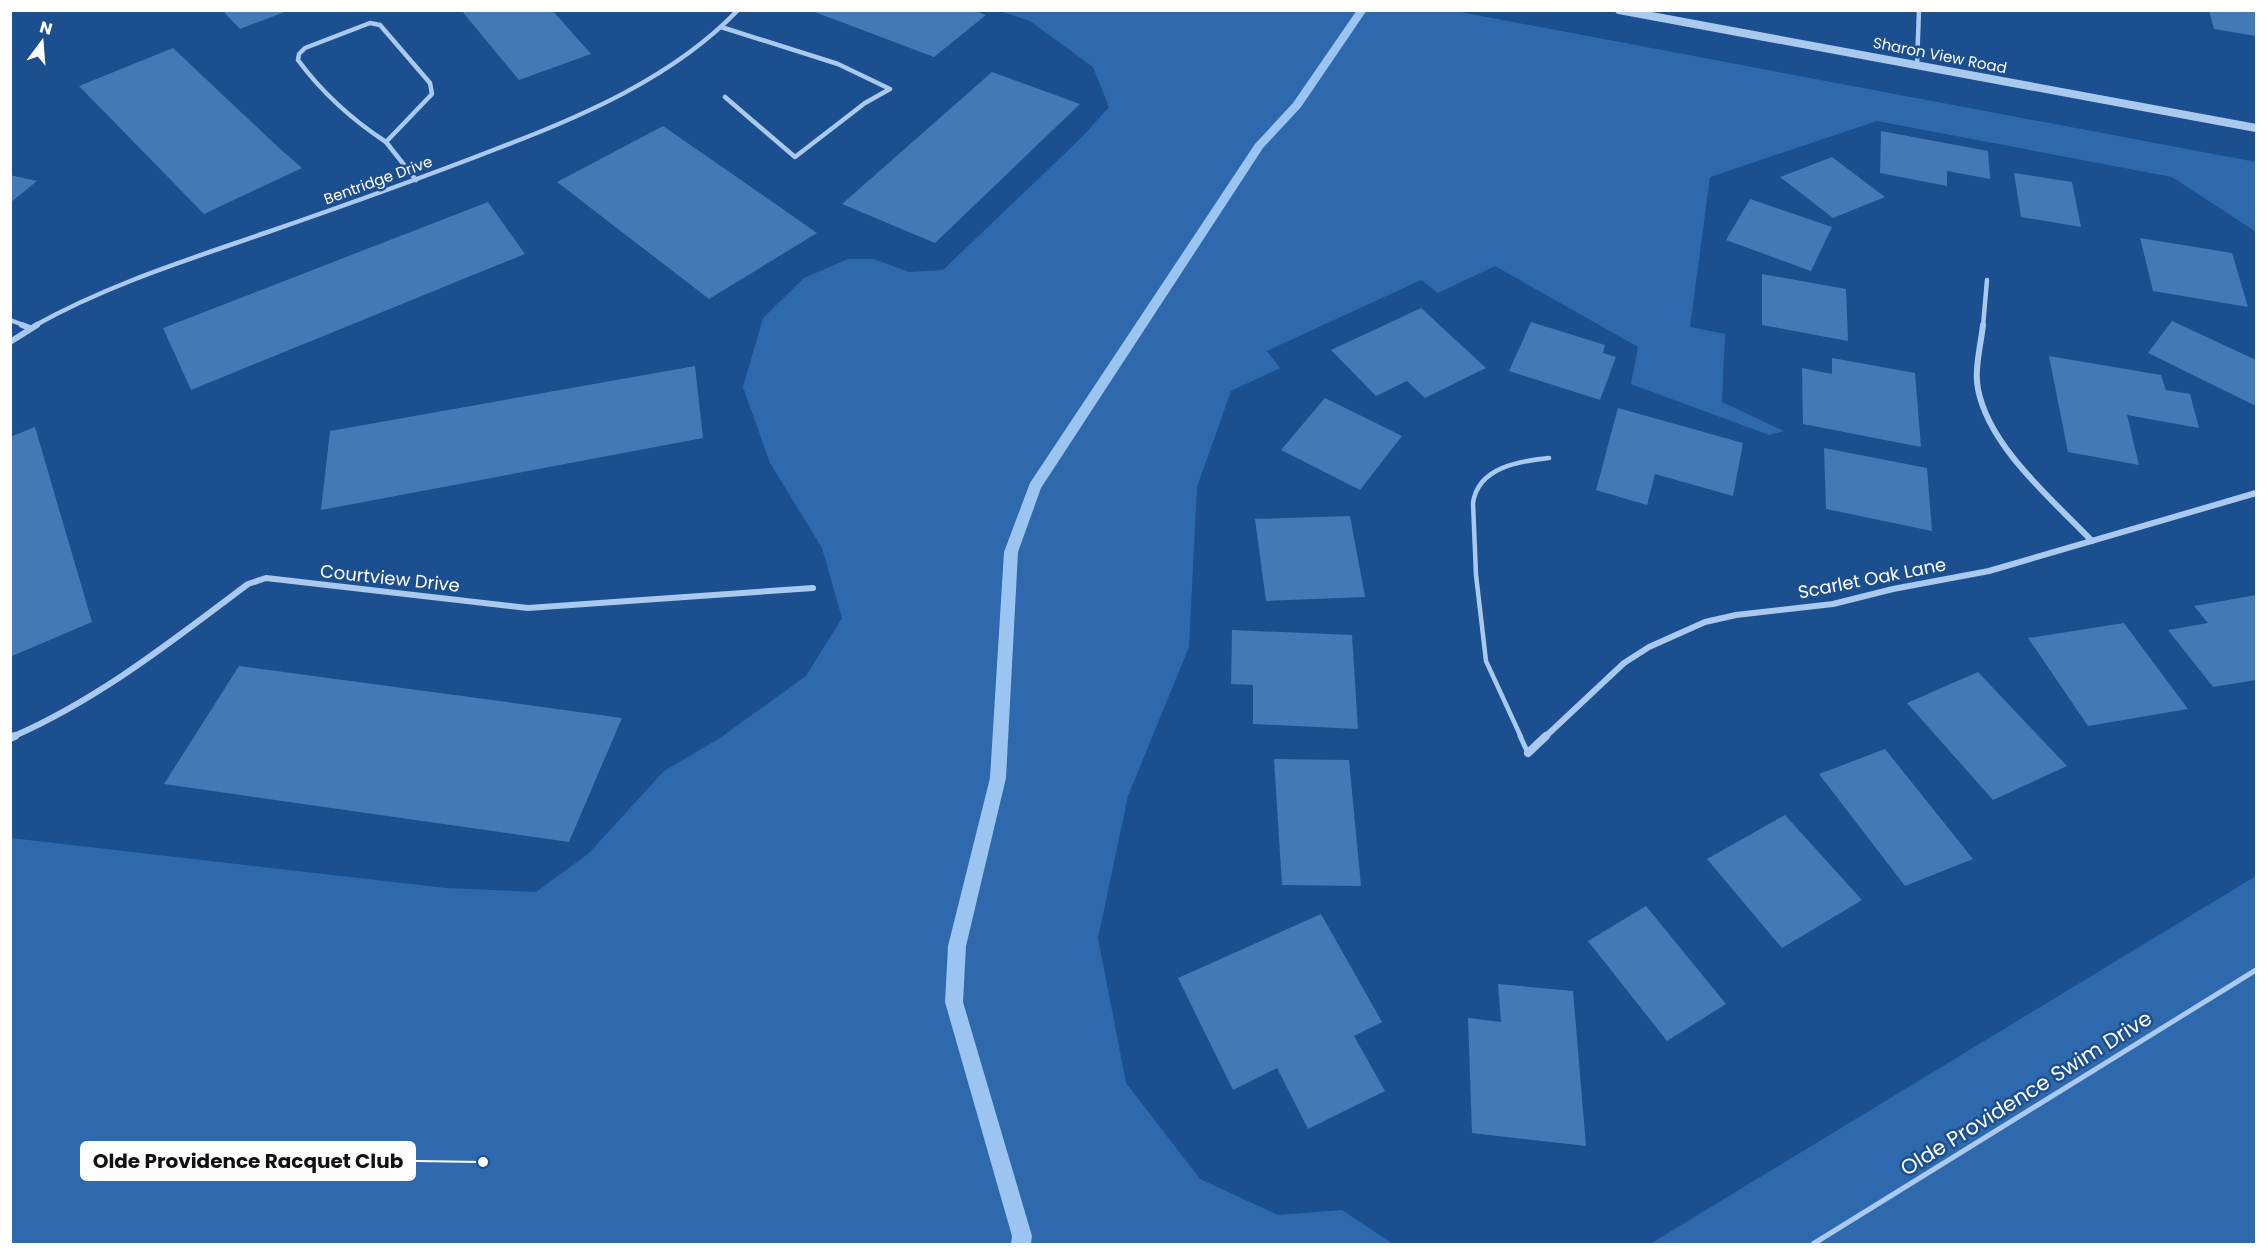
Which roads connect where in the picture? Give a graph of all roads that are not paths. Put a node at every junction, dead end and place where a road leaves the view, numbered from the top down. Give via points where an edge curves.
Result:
1 (738, 10) edge
2 (1618, 10) edge
3 (1919, 10) edge
4 (721, 27) junction
5 (1917, 64) junction
6 (725, 97) dead end
7 (2256, 128) edge
8 (386, 142) junction
9 (416, 180) junction
10 (1987, 280) dead end
11 (10, 320) edge
12 (30, 328) junction
13 (10, 342) edge
14 (1549, 458) dead end
15 (2256, 493) edge
16 (2092, 541) junction
17 (813, 588) dead end
18 (10, 738) edge
19 (1528, 753) joint
20 (2256, 970) edge
21 (1813, 1245) edge

1 - 4 street, Bentridge Drive
2 - 5 street, Sharon View Road
3 - 5 street
4 - 6 street via 838,64 890,89 865,103 795,157
4 - 9 street, Bentridge Drive via 650,76 599,105
5 - 7 street, Sharon View Road
8 - 8 street via 428,99 433,88 387,33 380,25 370,23 305,48 298,60 316,84 352,119
8 - 9 street
9 - 12 street, Bentridge Drive via 115,286
10 - 16 street via 1977,387 1986,416 2027,473
11 - 12 street
12 - 13 street, Bentridge Drive
14 - 19 lane via 1510,462 1489,475 1473,495 1486,660
15 - 16 street, Scarlet Oak Lane
16 - 19 street, Scarlet Oak Lane via 1989,570 1833,604 1705,622 1624,663
17 - 18 street, Courtview Drive via 528,608 266,578 248,584 107,687 48,723
20 - 21 lane, Olde Providence Swim Drive

